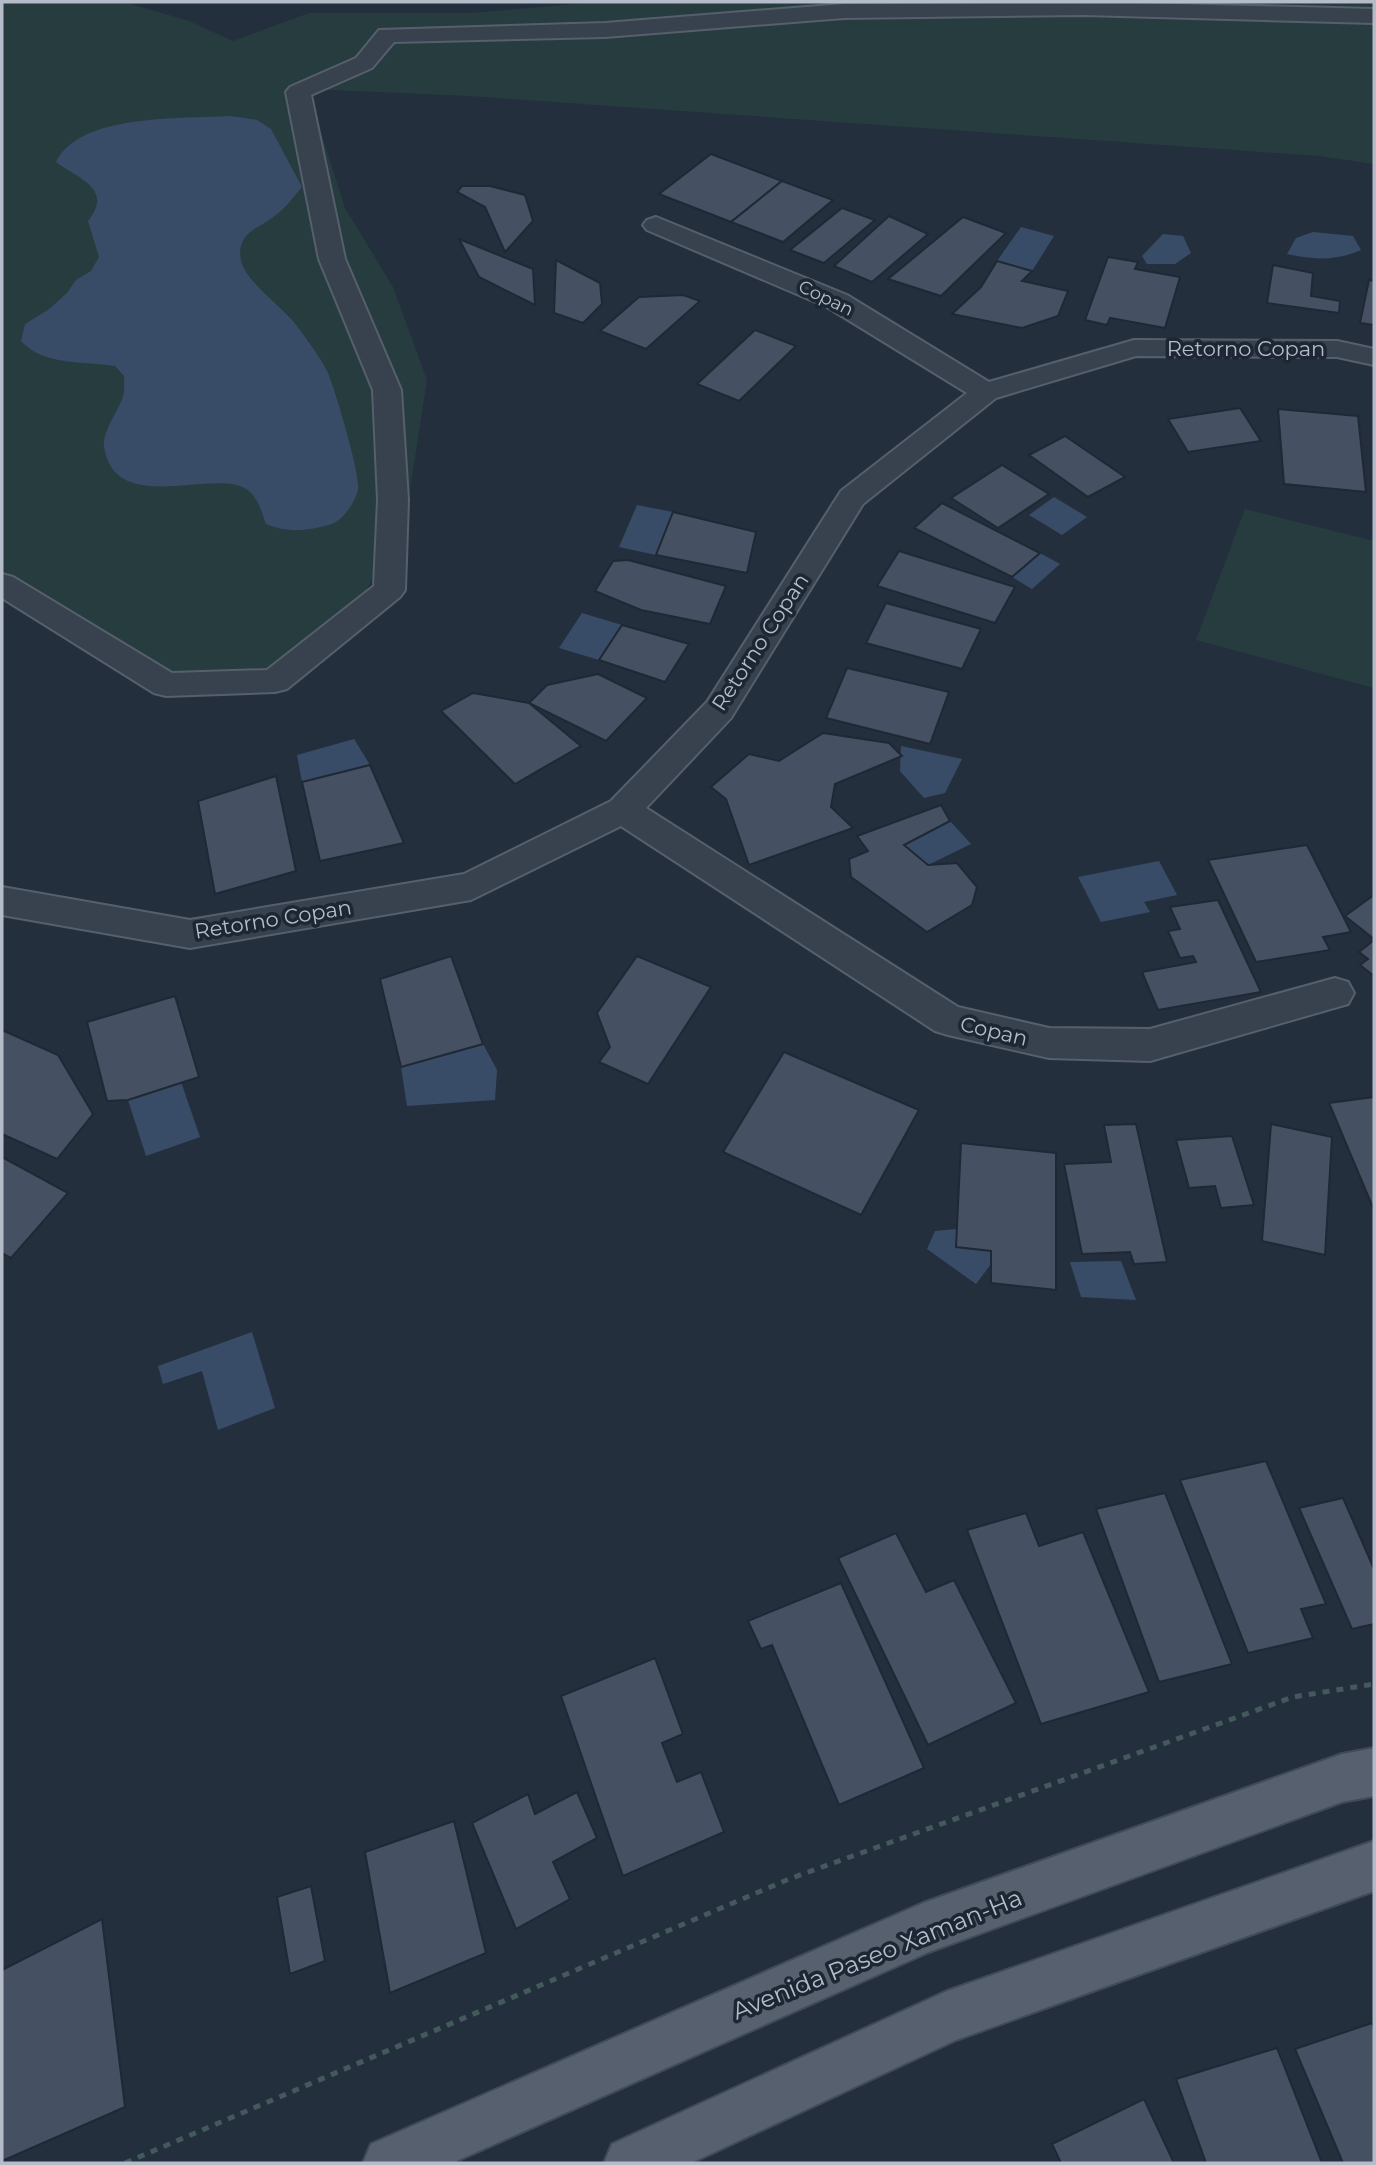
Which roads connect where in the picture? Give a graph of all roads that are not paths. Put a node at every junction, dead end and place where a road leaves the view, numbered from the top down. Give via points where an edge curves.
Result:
1 (1374, 16) edge
2 (656, 225) dead end
3 (1374, 357) edge
4 (986, 392) junction
5 (2, 584) edge
6 (623, 810) junction
7 (2, 901) edge
8 (1335, 993) dead end
9 (1374, 1772) edge
10 (1374, 1866) edge
11 (390, 2163) edge
12 (631, 2163) edge

1 - 5 street via 1084,8 844,11 605,30 387,35 364,64 298,92 332,259 387,390 393,500 389,590 275,681 166,685
2 - 4 street, Copan via 837,301
3 - 4 street, Retorno Copan via 1337,349 1134,348
4 - 6 street, Retorno Copan via 852,498 719,710
6 - 7 street, Retorno Copan via 471,886 190,934
6 - 8 street, Copan via 948,1020 1049,1044 1150,1045
9 - 11 main road, Avenida Paseo Xaman-Ha via 1342,1778 923,1929
10 - 12 main road via 947,2017

